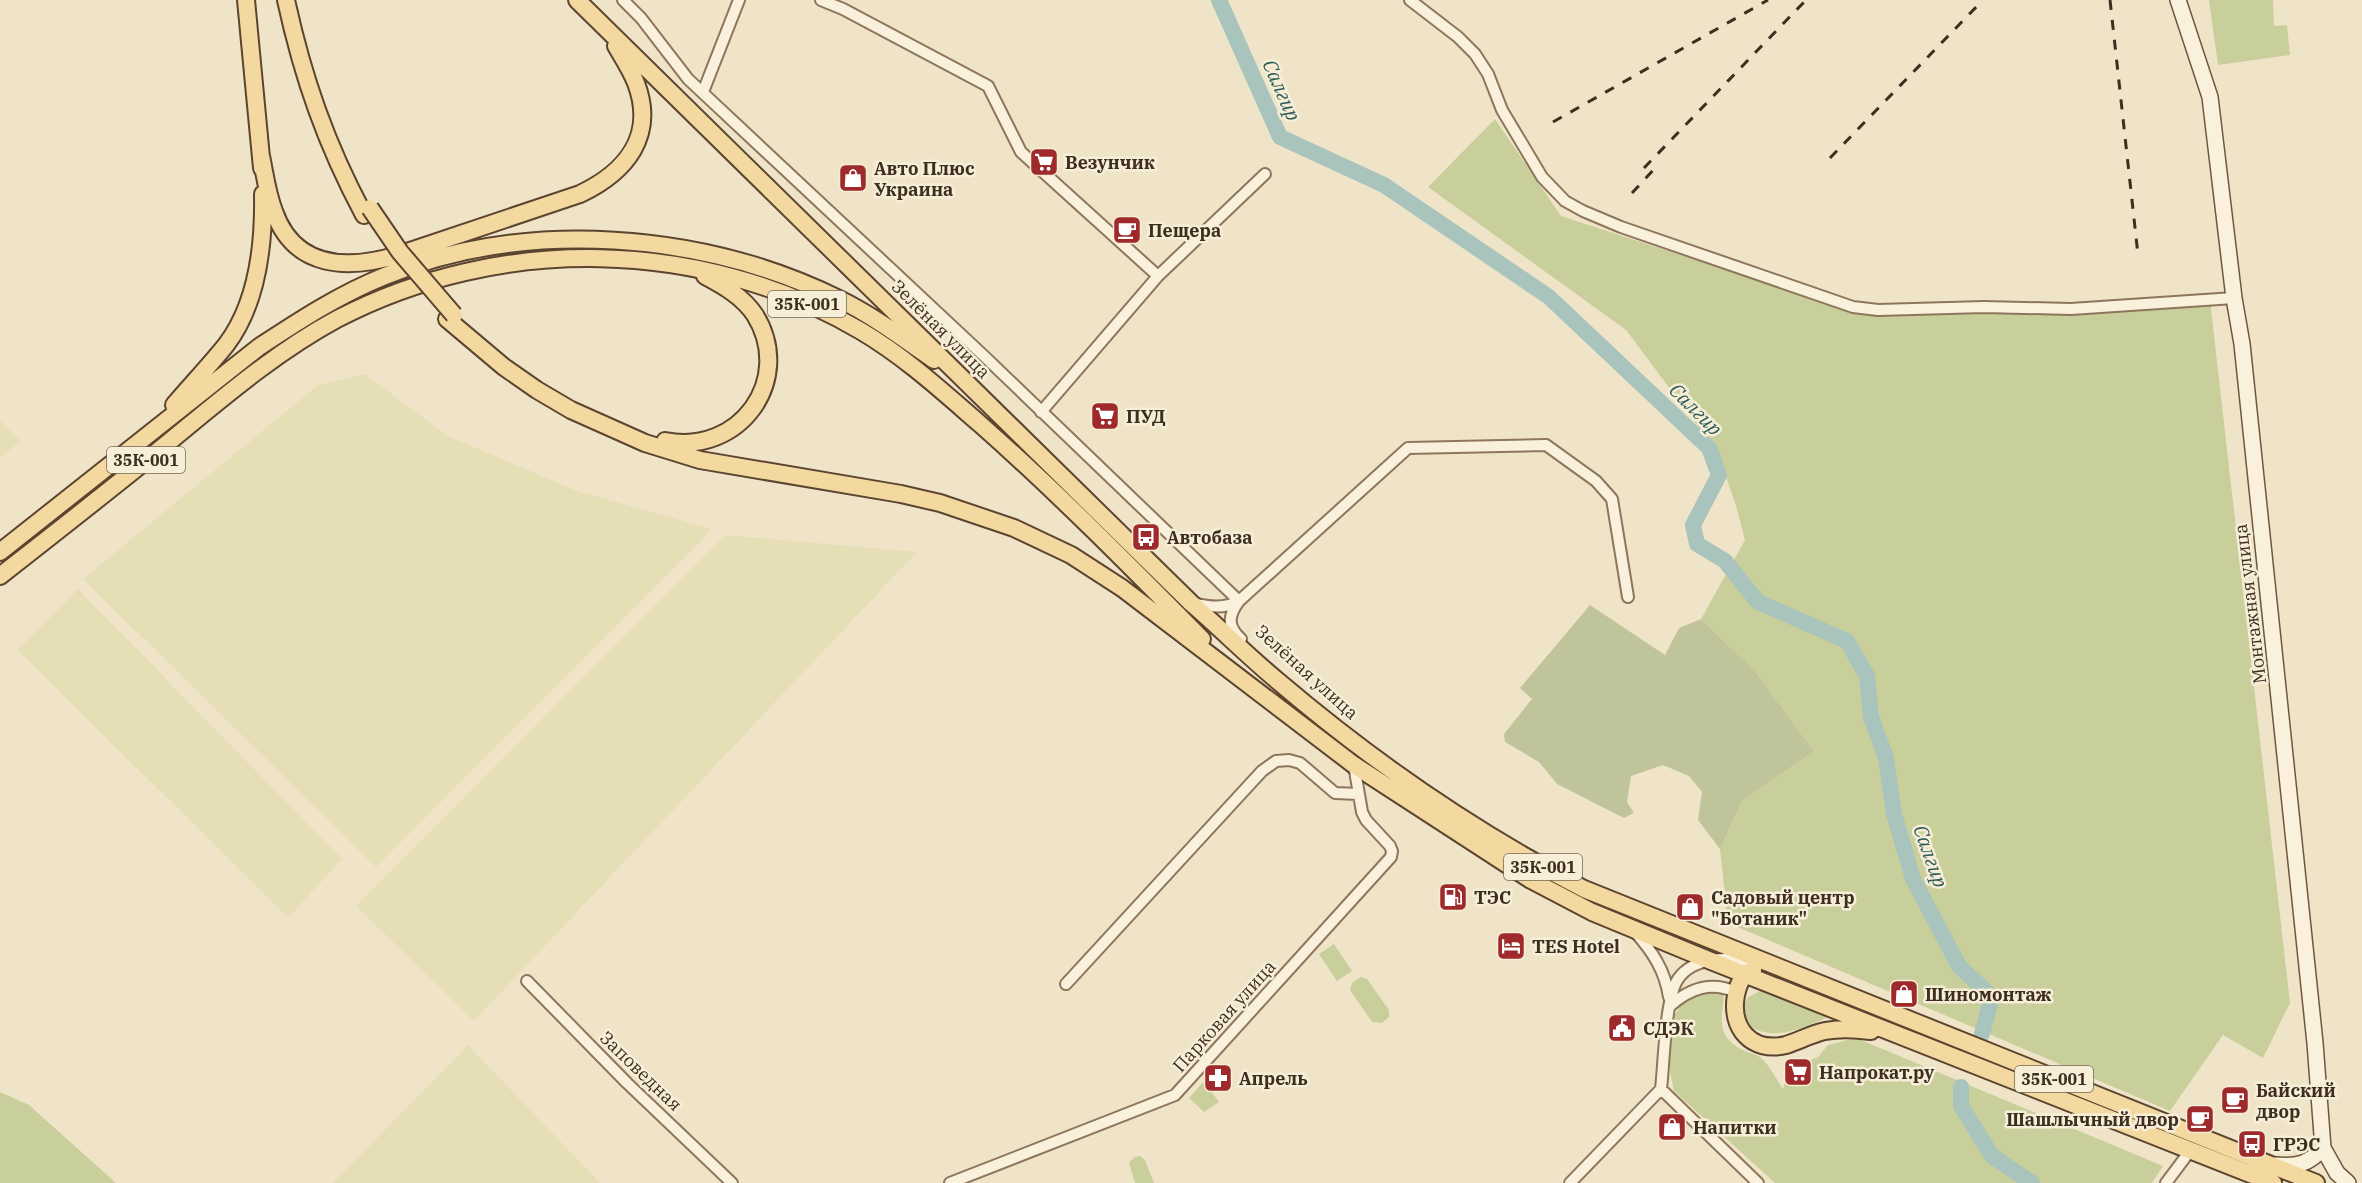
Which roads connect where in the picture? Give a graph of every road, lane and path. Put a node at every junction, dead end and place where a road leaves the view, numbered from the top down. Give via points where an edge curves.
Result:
1 (246, 0) edge
2 (286, 0) edge
3 (294, 0) edge
4 (577, 0) edge
5 (623, 0) edge
6 (739, 0) edge
7 (821, 0) edge
8 (1410, 0) edge
9 (2178, 0) edge
10 (606, 28) junction
11 (703, 92) junction
12 (261, 156) junction
13 (1265, 174) dead end
14 (367, 211) junction
15 (689, 266) junction
16 (1158, 276) junction
17 (2234, 298) junction
18 (450, 317) junction
19 (968, 385) junction
20 (1041, 412) junction
21 (148, 435) junction
22 (0, 552) edge
23 (0, 578) edge
24 (1628, 597) dead end
25 (1191, 603) junction
26 (1237, 604) junction
27 (1239, 676) junction
28 (1363, 748) junction
29 (1354, 765) junction
30 (1359, 794) junction
31 (1630, 926) junction
32 (1710, 961) junction
33 (1771, 971) junction
34 (1744, 974) junction
35 (527, 981) dead end
36 (1066, 984) dead end
37 (1736, 992) junction
38 (1840, 993) junction
39 (1670, 1006) junction
40 (1895, 1034) junction
41 (1661, 1089) junction
42 (2324, 1148) junction
43 (2190, 1151) junction
44 (2269, 1165) junction
45 (732, 1183) edge
46 (950, 1183) edge
47 (1570, 1183) edge
48 (1758, 1183) edge
49 (2166, 1183) edge
50 (2273, 1183) edge
51 (2316, 1183) edge
52 (2348, 1183) edge

1 - 12 main road
2 - 14 main road via 319,121 339,169
3 - 14 main road via 303,46 326,119
4 - 10 main road, Зелёная улица / 35К-001
5 - 11 street
6 - 11 street
7 - 16 street via 988,86 1021,153
8 - 17 street via 1475,54 1488,74 1502,110 1542,177 1565,201 1621,227 1853,307 1878,310 2071,309
9 - 17 street, Монтажная улица via 2210,97
10 - 12 main road via 637,85 641,122 638,138 623,166 604,182 580,194 376,261 338,264 306,252 284,230 274,212
10 - 19 main road, Зелёная улица / 35К-001
11 - 20 street
12 - 21 main road via 264,225 260,262 247,305 227,343
13 - 16 street
14 - 18 main road, bridge
15 - 18 main road via 732,291 748,306 760,326 766,348 764,384 751,412 717,438 692,444 646,435 574,403
15 - 23 main road, 35К-001 via 619,258 536,260 431,281 377,301 285,351
15 - 27 main road, 35К-001 via 748,280 795,298 862,331 913,366 1009,450
16 - 20 street
17 - 42 street, Монтажная улица via 2279,688
18 - 27 main road via 504,367 537,390 645,443 700,460 901,494 1014,528 1071,555 1122,588
19 - 21 main road via 869,315 839,298 777,273 663,244 556,241 458,254 419,264 356,289 260,346
19 - 25 main road, Зелёная улица / 35К-001
20 - 26 street
21 - 22 main road
24 - 26 street via 1612,499 1596,481 1546,445 1408,448
25 - 26 street via 1218,607
25 - 28 main road, Зелёная улица / 35К-001 via 1279,682
26 - 28 street, Зелёная улица via 1230,615 1230,627 1237,636
27 - 29 main road, 35К-001
28 - 38 main road, 35К-001 via 1444,807 1584,889
29 - 30 street, Парковая улица
29 - 31 main road, 35К-001 via 1531,880 1592,912
30 - 36 street via 1335,793 1300,764 1276,761 1262,771
30 - 46 street, Парковая улица via 1362,812 1390,846 1390,857 1175,1095
31 - 32 main road, 35К-001
31 - 39 street via 1656,958 1667,984
32 - 33 street via 1742,960
32 - 34 main road, 35К-001
32 - 39 street via 1687,970 1679,978
33 - 34 main road via 1754,969
33 - 38 main road
34 - 37 main road
34 - 40 main road, 35К-001
35 - 45 street, Заповедная
37 - 39 street via 1719,986 1695,989
37 - 40 main road via 1735,1014 1742,1034 1761,1046 1786,1045 1839,1029
38 - 44 main road, 35К-001
39 - 41 street
40 - 43 main road, 35К-001
41 - 47 street
41 - 48 street
42 - 44 street via 2302,1164
42 - 52 street via 2337,1173
43 - 49 street
43 - 50 main road, 35К-001
44 - 51 main road, 35К-001

